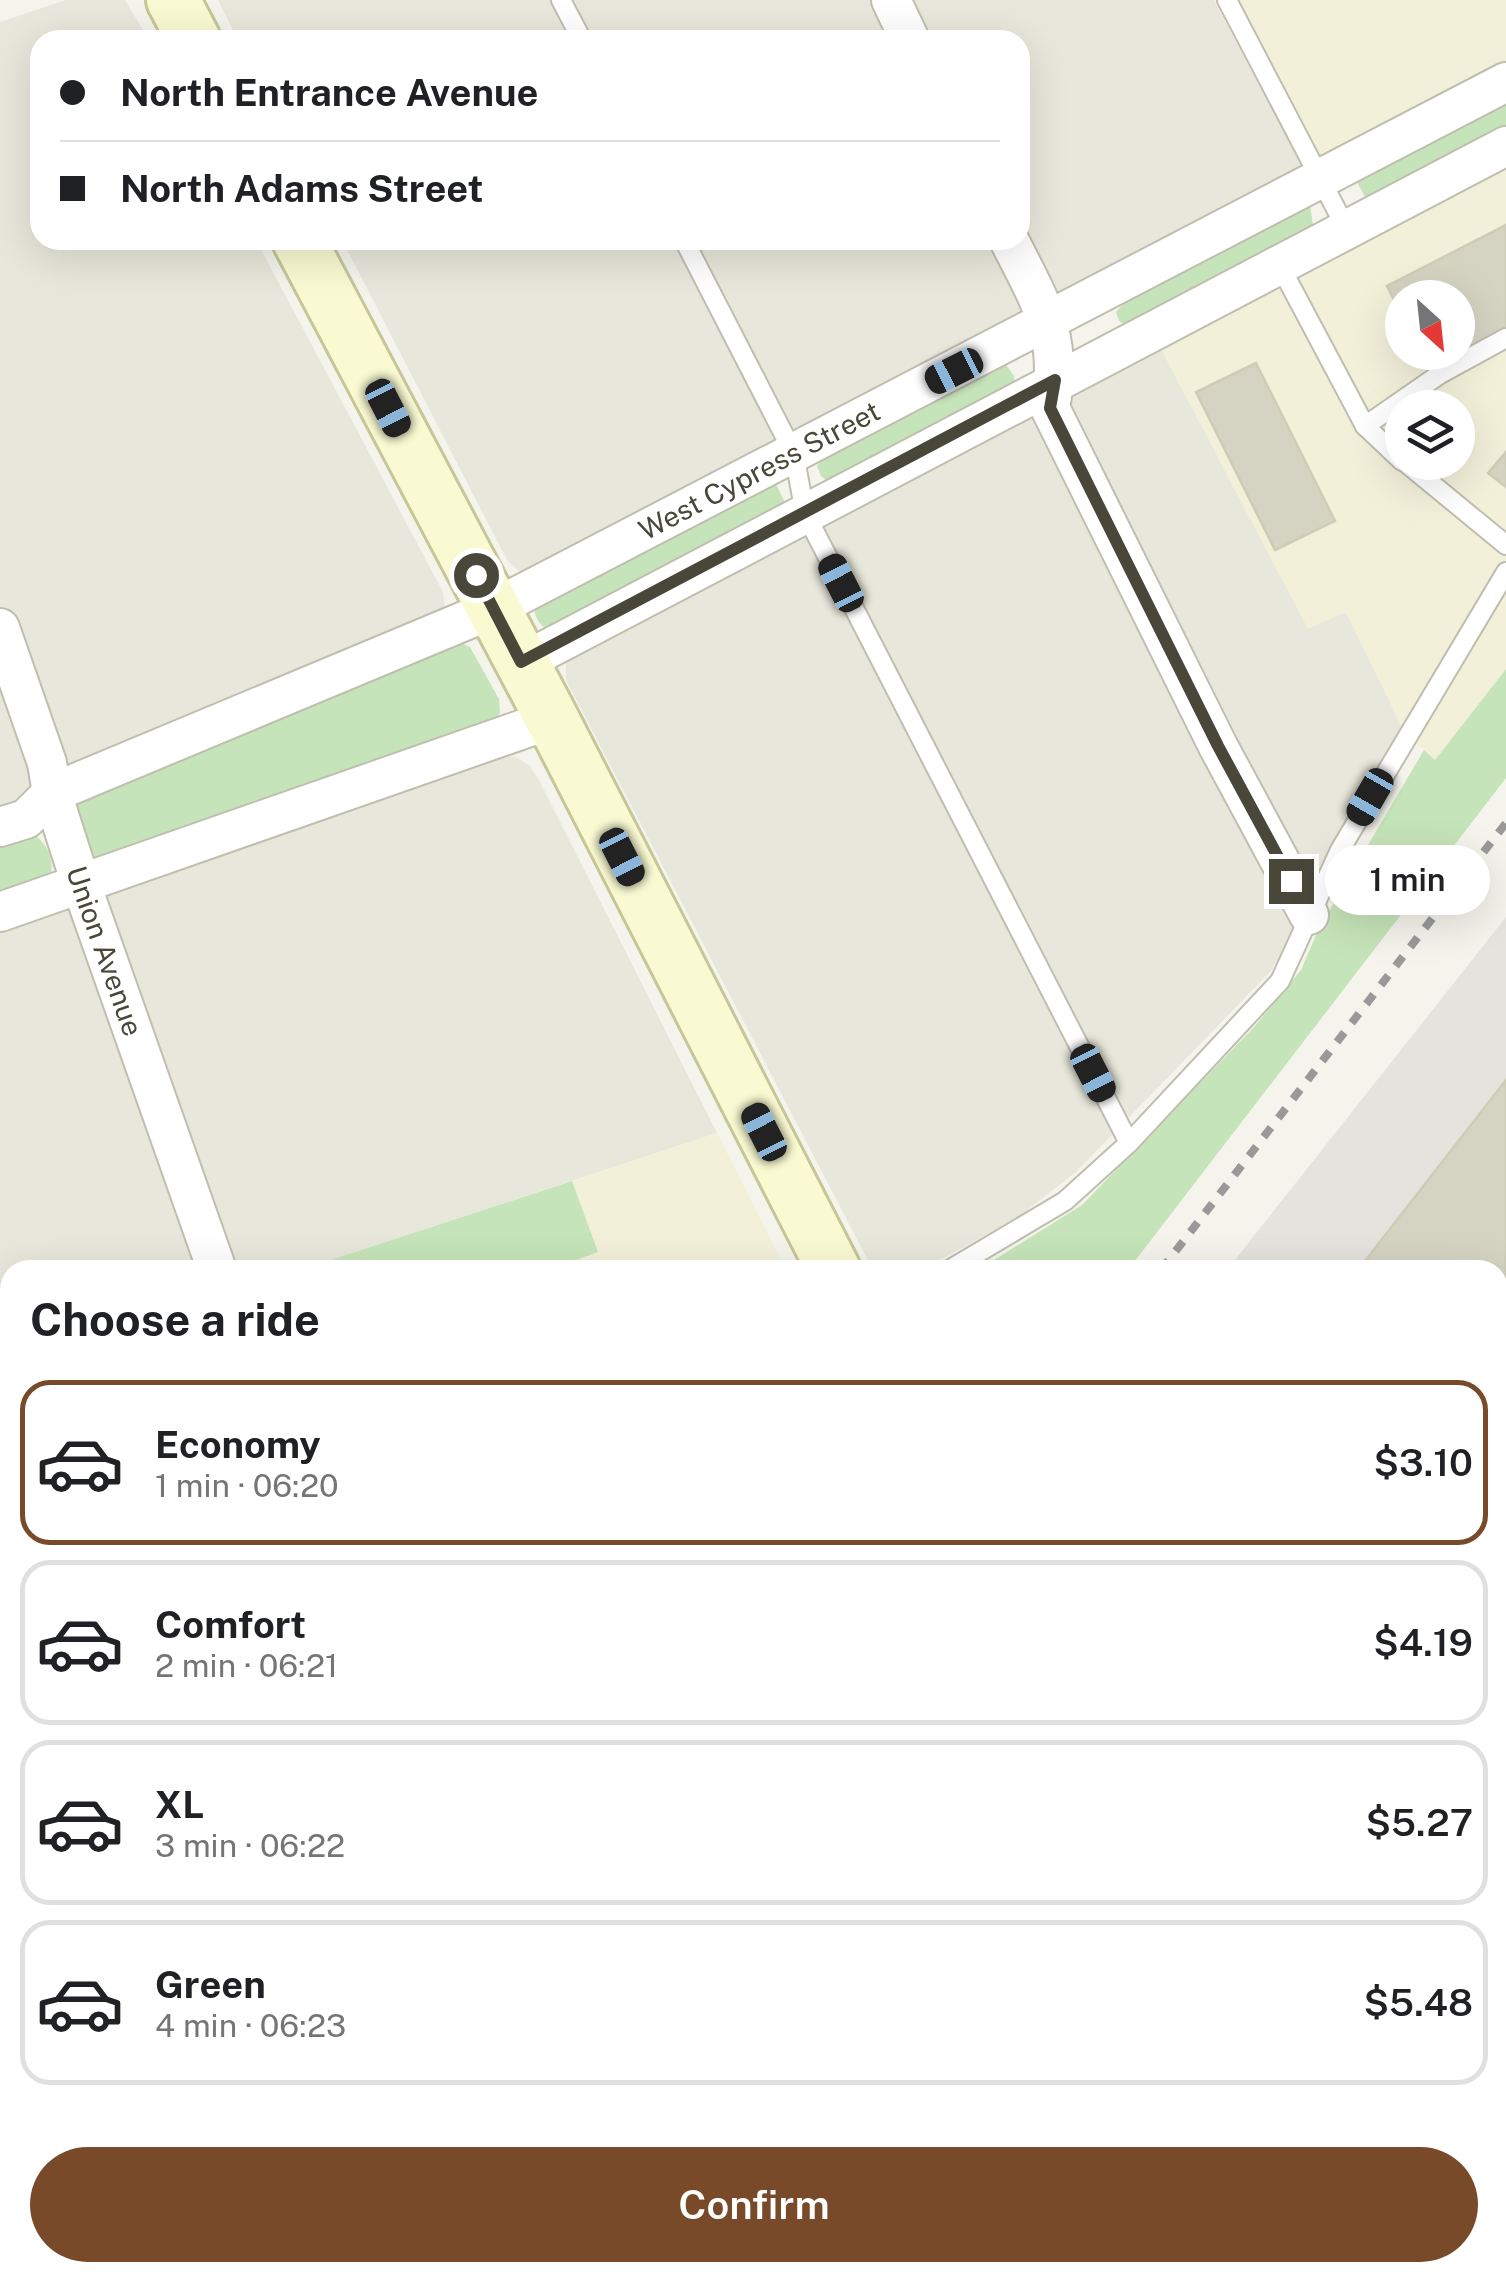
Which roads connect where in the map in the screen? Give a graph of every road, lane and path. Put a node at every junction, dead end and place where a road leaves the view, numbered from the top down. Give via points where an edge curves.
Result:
1 (174, 0) edge
2 (562, 0) edge
3 (891, 0) edge
4 (1228, 0) edge
5 (189, 30) edge
6 (577, 30) edge
7 (905, 30) edge
8 (1506, 82) edge
9 (1506, 146) edge
10 (1320, 179) junction
11 (1346, 230) junction
12 (305, 250) edge
13 (689, 250) edge
14 (1014, 250) edge
15 (1279, 264) junction
16 (1050, 322) junction
17 (1506, 338) edge
18 (1055, 380) junction
19 (1365, 426) junction
20 (1385, 444) edge
21 (794, 454) junction
22 (1426, 480) edge
23 (805, 513) junction
24 (1506, 545) edge
25 (1506, 572) edge
26 (493, 609) junction
27 (0, 628) edge
28 (521, 662) junction
29 (552, 719) junction
30 (52, 793) junction
31 (0, 827) edge
32 (81, 884) junction
33 (0, 912) edge
34 (1309, 915) junction
35 (1128, 1144) junction
36 (213, 1260) edge
37 (829, 1260) edge
38 (966, 1260) edge

1 - 5 main road
2 - 6 lane
3 - 7 street
4 - 10 lane
8 - 10 street, West Cypress Street
9 - 11 street, West Cypress Street
10 - 11 lane
10 - 16 street, West Cypress Street
11 - 15 street, West Cypress Street
12 - 26 main road
13 - 21 lane
14 - 16 street
15 - 18 street, West Cypress Street
15 - 19 lane
16 - 18 street
16 - 21 street, West Cypress Street
17 - 19 lane
18 - 23 street, West Cypress Street
18 - 34 street via 1050,408
19 - 20 lane
21 - 23 lane
21 - 26 street, West Cypress Street
22 - 24 lane
23 - 28 street, West Cypress Street
23 - 35 lane
25 - 34 lane via 1385,770
26 - 28 main road
26 - 30 street, West Cypress Street
27 - 30 street, Union Avenue
28 - 29 main road
29 - 32 street
29 - 37 main road
30 - 31 street, West Cypress Street via 26,819
30 - 32 street, Union Avenue
32 - 33 street
32 - 36 street, Union Avenue
34 - 35 lane via 1280,981
35 - 38 lane via 1064,1202

